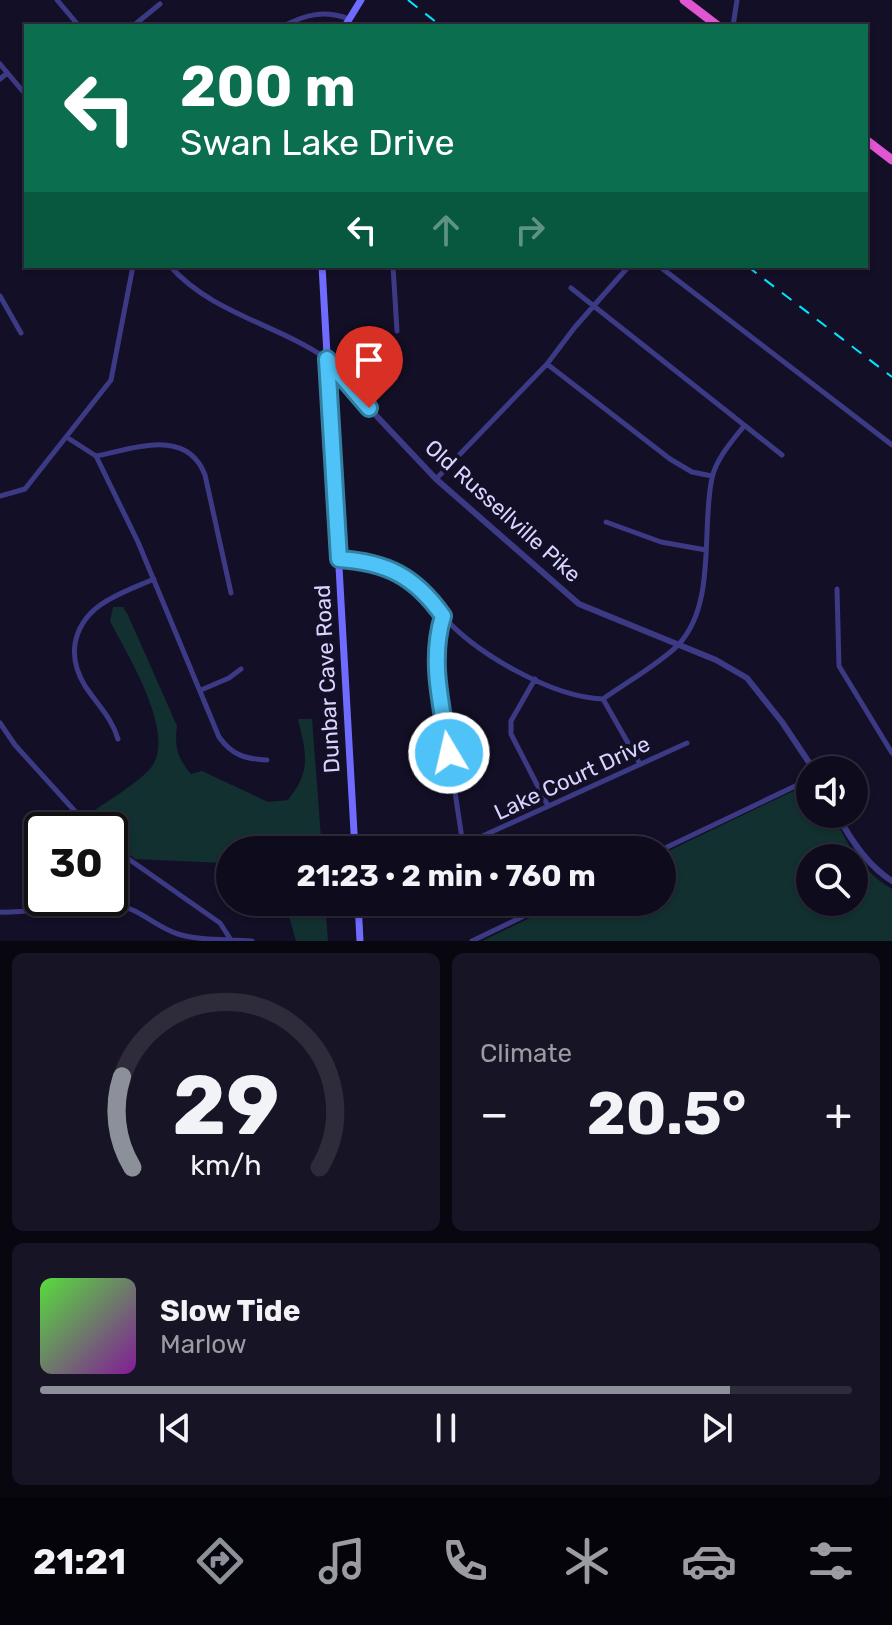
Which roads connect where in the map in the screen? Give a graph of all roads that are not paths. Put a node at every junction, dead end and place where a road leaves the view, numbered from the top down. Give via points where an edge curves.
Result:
1 (57, 0) edge
2 (361, 0) edge
3 (684, 0) edge
4 (737, 0) edge
5 (160, 4) dead end
6 (347, 22) edge
7 (77, 24) edge
8 (135, 24) edge
9 (290, 24) edge
10 (715, 24) edge
11 (733, 24) edge
12 (0, 64) edge
13 (7, 73) junction
14 (0, 79) edge
15 (24, 93) edge
16 (868, 142) edge
17 (892, 160) edge
18 (133, 268) edge
19 (172, 268) edge
20 (322, 268) edge
21 (393, 268) edge
22 (627, 268) edge
23 (662, 268) edge
24 (571, 288) dead end
25 (0, 296) edge
26 (594, 305) junction
27 (397, 331) dead end
28 (21, 333) dead end
29 (327, 359) junction
30 (547, 364) junction
31 (744, 426) junction
32 (68, 438) junction
33 (892, 445) edge
34 (782, 455) dead end
35 (96, 456) junction
36 (712, 476) junction
37 (436, 479) junction
38 (0, 496) edge
39 (606, 522) dead end
40 (706, 550) junction
41 (339, 559) junction
42 (154, 579) junction
43 (837, 589) dead end
44 (231, 593) dead end
45 (443, 616) junction
46 (679, 645) junction
47 (241, 669) dead end
48 (535, 679) junction
49 (201, 690) junction
50 (603, 699) junction
51 (0, 723) edge
52 (118, 739) dead end
53 (687, 743) dead end
54 (892, 753) edge
55 (805, 756) edge
56 (267, 760) dead end
57 (640, 764) junction
58 (796, 786) edge
59 (548, 807) junction
60 (76, 812) edge
61 (844, 828) edge
62 (354, 836) edge
63 (676, 843) edge
64 (128, 859) edge
65 (892, 881) edge
66 (0, 912) edge
67 (359, 916) edge
68 (524, 916) edge
69 (232, 940) edge
70 (252, 941) edge
71 (360, 941) edge
72 (472, 941) edge

1 - 7 street
2 - 6 main road
3 - 10 highway
4 - 11 street
5 - 8 street
6 - 9 street via 333,13 320,13
12 - 13 street
13 - 14 street
13 - 15 street
16 - 17 highway
18 - 32 street via 111,380
19 - 29 street, Old Russellville Pike via 233,312
20 - 29 main road, Dunbar Cave Road
21 - 27 street
22 - 26 street
23 - 33 street
24 - 26 street
25 - 28 street
26 - 30 street
26 - 31 street
29 - 37 street, Old Russellville Pike
29 - 41 main road, Dunbar Cave Road
30 - 36 street via 670,459
30 - 37 street
31 - 34 street
31 - 36 street
32 - 35 street
32 - 38 street via 25,489
35 - 42 street
35 - 44 street via 164,444 196,458 205,475
36 - 40 street
37 - 46 street, Old Russellville Pike via 579,604
39 - 40 street via 661,542
40 - 46 street via 701,598
41 - 45 street via 382,565 408,580
41 - 62 main road, Dunbar Cave Road
42 - 49 street
42 - 52 street via 100,604 85,619 76,640 77,669
43 - 54 street via 839,666
45 - 48 street via 481,649
45 - 59 street, Lake Court Drive via 435,660 463,845
46 - 50 street
46 - 55 street, Old Russellville Pike via 747,678
47 - 49 street
48 - 50 street via 574,695
48 - 59 street via 511,721 511,734
49 - 56 street via 219,737 232,753
50 - 57 street
51 - 60 street
53 - 57 street, Lake Court Drive
57 - 59 street, Lake Court Drive
58 - 63 street
61 - 65 street
64 - 69 street via 220,923
66 - 69 street via 110,904 137,911 179,935
67 - 71 main road
68 - 72 street
69 - 70 street

